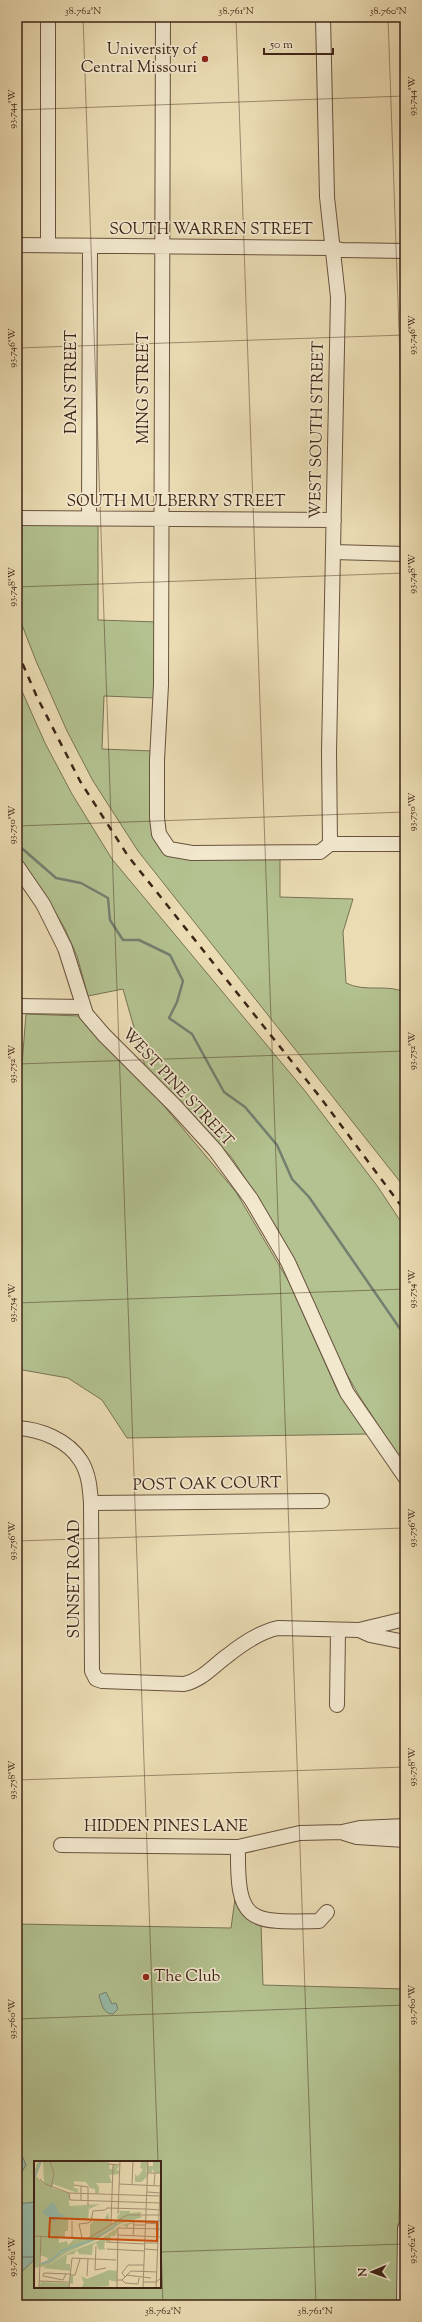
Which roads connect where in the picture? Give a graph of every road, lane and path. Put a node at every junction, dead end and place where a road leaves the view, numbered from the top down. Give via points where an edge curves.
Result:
1 (48, 17) edge
2 (163, 17) edge
3 (323, 17) edge
4 (17, 245) edge
5 (48, 245) junction
6 (161, 246) junction
7 (90, 247) junction
8 (333, 248) junction
9 (405, 251) edge
10 (17, 518) edge
11 (89, 518) junction
12 (161, 518) junction
13 (334, 520) junction
14 (333, 552) junction
15 (405, 554) edge
16 (330, 844) junction
17 (405, 844) edge
18 (17, 866) edge
19 (17, 1006) edge
20 (83, 1007) junction
21 (17, 1428) edge
22 (405, 1477) edge
23 (322, 1501) dead end
24 (91, 1503) junction
25 (405, 1619) edge
26 (338, 1630) junction
27 (359, 1630) junction
28 (405, 1642) edge
29 (337, 1705) dead end
30 (405, 1826) edge
31 (342, 1832) junction
32 (405, 1840) edge
33 (62, 1845) dead end
34 (238, 1847) junction
35 (327, 1912) dead end
36 (405, 2228) edge
37 (404, 2305) edge

1 - 5 street
2 - 6 street, MING STREET
3 - 8 street, WEST SOUTH STREET via 327,198
4 - 5 street, SOUTH WARREN STREET
5 - 7 street, SOUTH WARREN STREET
6 - 7 street, SOUTH WARREN STREET
6 - 8 street, SOUTH WARREN STREET
6 - 12 street, MING STREET
7 - 11 street, DAN STREET
8 - 9 street, SOUTH WARREN STREET
8 - 13 street, WEST SOUTH STREET via 338,297
10 - 11 street, SOUTH MULBERRY STREET
11 - 12 street, SOUTH MULBERRY STREET
12 - 13 street, SOUTH MULBERRY STREET
12 - 16 street, MING STREET via 161,686 157,760 159,834 170,849 192,853 320,852
13 - 14 street, WEST SOUTH STREET
14 - 15 street
14 - 16 street, WEST SOUTH STREET
16 - 17 street
18 - 20 street, WEST PINE STREET via 43,904 65,948
19 - 20 street
20 - 22 street, WEST PINE STREET via 104,1035 215,1150 251,1199 288,1262 347,1393
21 - 24 street, SUNSET ROAD via 41,1431 57,1439 81,1461 89,1482
23 - 24 street, POST OAK COURT
24 - 26 street, SUNSET ROAD via 92,1671 96,1679 184,1684 194,1681 227,1656 269,1630
25 - 27 street
26 - 27 street, SUNSET ROAD
26 - 29 street
27 - 28 street via 370,1635
30 - 31 street, HIDDEN PINES LANE via 360,1828
31 - 32 street, HIDDEN PINES LANE via 356,1837
31 - 34 street, HIDDEN PINES LANE via 300,1833
33 - 34 street, HIDDEN PINES LANE
34 - 35 street via 237,1883 244,1906 250,1912 259,1918 280,1922 319,1921
36 - 37 street

